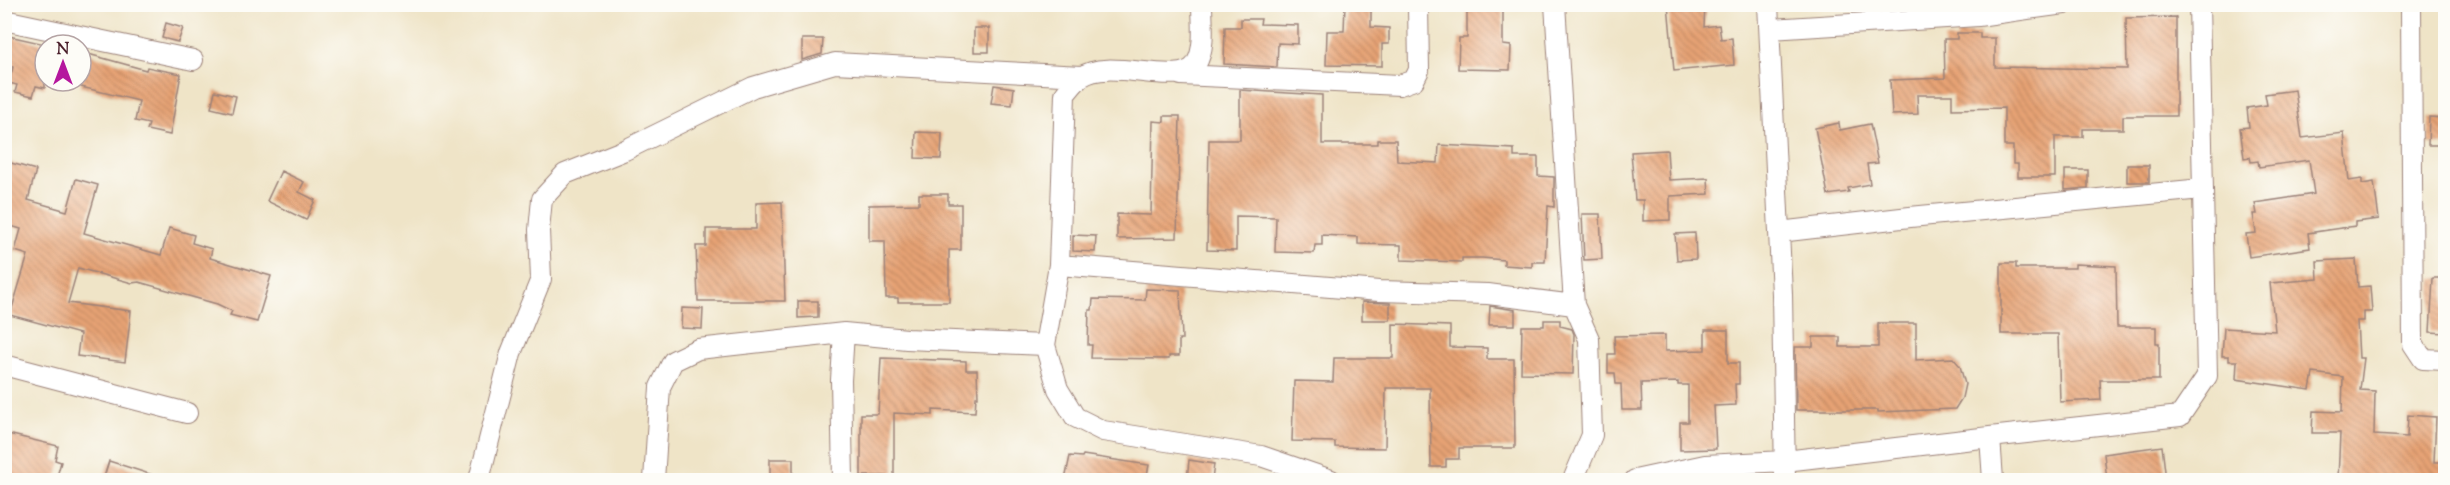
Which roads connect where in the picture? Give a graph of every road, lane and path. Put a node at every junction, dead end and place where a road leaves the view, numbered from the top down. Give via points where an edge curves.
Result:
1 (1202, 4) edge
2 (1418, 4) edge
3 (1555, 4) edge
4 (1768, 4) edge
5 (2064, 4) edge
6 (2199, 4) edge
7 (2411, 4) edge
8 (4, 20) edge
9 (1770, 29) junction
10 (193, 60) dead end
11 (1181, 75) junction
12 (1083, 76) junction
13 (2202, 189) junction
14 (1779, 232) junction
15 (1059, 265) junction
16 (1574, 305) junction
17 (844, 333) junction
18 (1045, 345) junction
19 (2445, 360) edge
20 (4, 365) edge
21 (187, 413) dead end
22 (1990, 437) junction
23 (1785, 471) edge
24 (479, 480) edge
25 (654, 480) edge
26 (843, 480) edge
27 (1331, 480) edge
28 (1573, 480) edge
29 (1635, 480) edge
30 (1993, 480) edge

1 - 11 street via 1201,52 1196,66
2 - 11 street via 1419,70 1414,80 1400,85
3 - 16 street
4 - 9 street
5 - 9 street via 1978,16
6 - 13 street
7 - 19 street via 2413,344 2423,359
8 - 10 street
9 - 14 street
11 - 12 street via 1111,69
12 - 15 street via 1065,94
12 - 24 street via 835,63 753,87 625,150 565,174 542,199 541,279 511,353
13 - 14 street
13 - 22 street via 2206,376 2180,416
14 - 23 street
15 - 16 street via 1379,291 1488,294
15 - 18 street
16 - 28 street via 1589,339 1592,435
17 - 18 street
17 - 25 street via 698,350 674,361 660,387
17 - 26 street
18 - 27 street via 1058,389 1075,417 1103,431 1261,456
20 - 21 street
22 - 23 street
22 - 30 street
23 - 29 street via 1705,465

